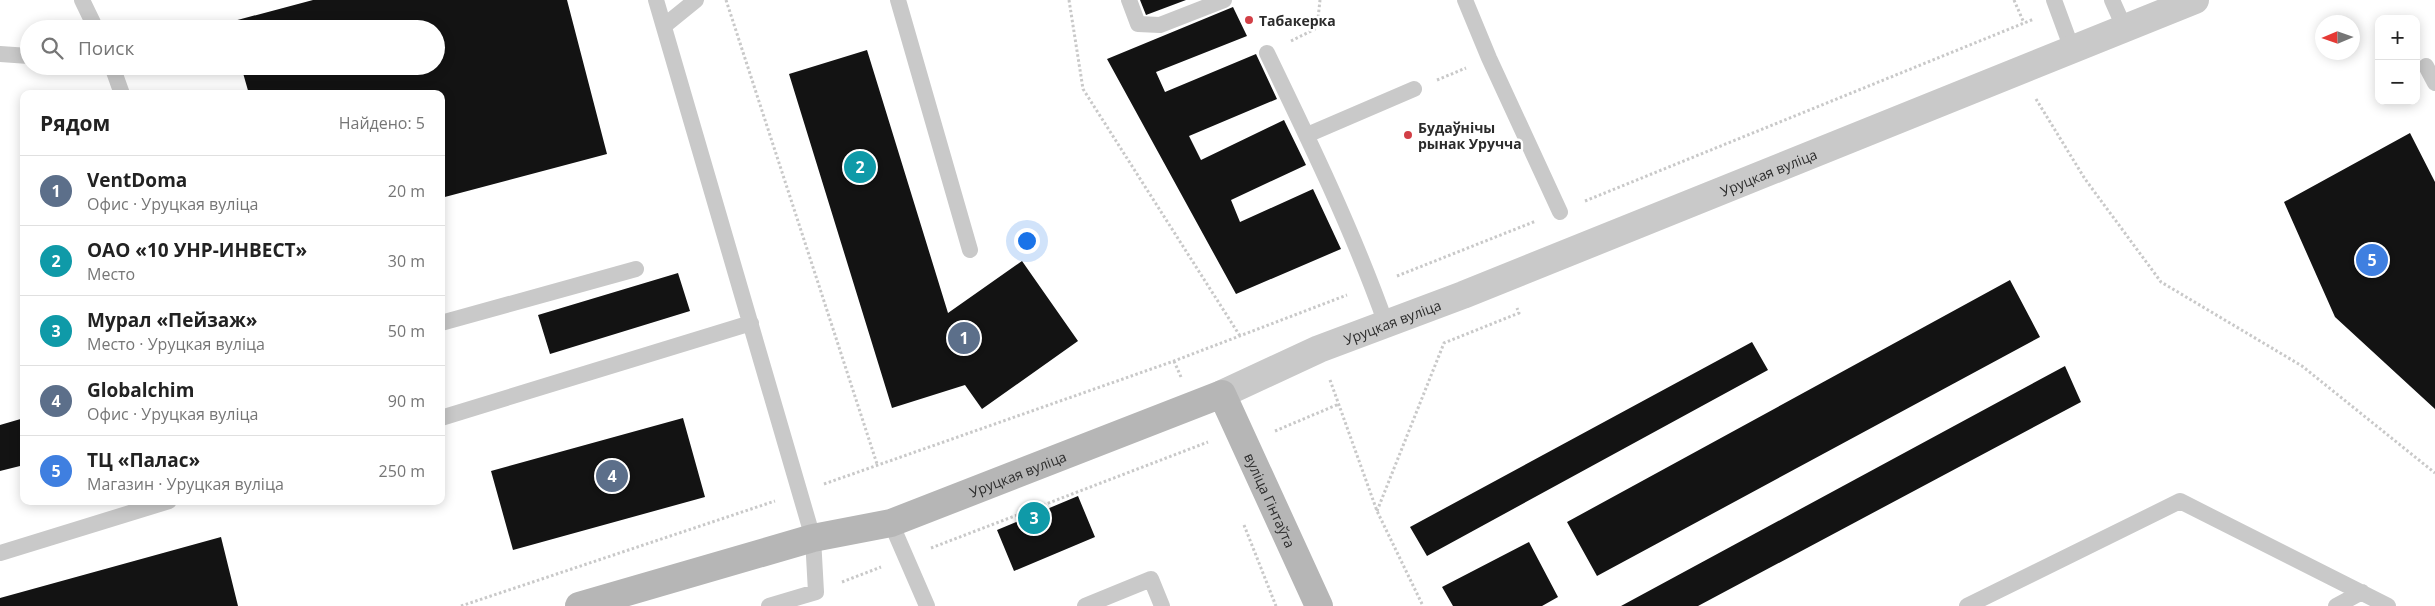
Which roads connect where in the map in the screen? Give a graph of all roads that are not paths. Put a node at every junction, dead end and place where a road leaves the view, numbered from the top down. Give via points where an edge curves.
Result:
1 (82, 0) edge
2 (656, 0) edge
3 (696, 0) edge
4 (898, 0) edge
5 (1129, 0) edge
6 (1224, 0) edge
7 (1466, 0) edge
8 (2112, 0) edge
9 (2195, 0) edge
10 (2056, 5) edge
11 (92, 20) edge
12 (664, 26) junction
13 (2124, 27) junction
14 (2072, 49) junction
15 (1267, 53) road end
16 (0, 54) edge
17 (20, 55) edge
18 (2426, 66) dead end
19 (115, 75) edge
20 (2435, 83) edge
21 (1414, 89) road end
22 (121, 90) edge
23 (1307, 135) junction
24 (1560, 212) road end
25 (970, 250) dead end
26 (636, 269) dead end
27 (445, 321) edge
28 (751, 323) junction
29 (1386, 324) junction
30 (1222, 394) junction
31 (445, 417) edge
32 (156, 505) edge
33 (891, 523) junction
34 (814, 538) junction
35 (0, 553) edge
36 (2362, 592) junction
37 (578, 606) edge
38 (769, 606) edge
39 (927, 606) edge
40 (1085, 606) edge
41 (1162, 606) edge
42 (1319, 606) edge
43 (1967, 606) edge
44 (2336, 606) edge
45 (2388, 606) edge

1 - 11 lane
2 - 12 lane
3 - 12 lane
4 - 25 lane
5 - 6 lane via 1138,24 1160,25
7 - 24 lane
8 - 13 lane
9 - 13 street, Уруцкая вуліца
10 - 14 lane
12 - 28 lane
13 - 14 street, Уруцкая вуліца
14 - 29 street, Уруцкая вуліца
15 - 23 lane
16 - 17 lane
18 - 20 lane
19 - 22 lane
21 - 23 lane
23 - 29 lane
26 - 27 lane
28 - 31 lane
28 - 34 lane
29 - 30 street, Уруцкая вуліца via 1320,349
30 - 33 street, Уруцкая вуліца
30 - 42 street, вуліца Гінтаўта
32 - 35 lane
33 - 34 street, Уруцкая вуліца
33 - 39 lane
34 - 37 street, Уруцкая вуліца
34 - 38 lane via 816,592
36 - 43 lane via 2180,501
36 - 44 lane
36 - 45 lane
40 - 41 lane via 1151,579

